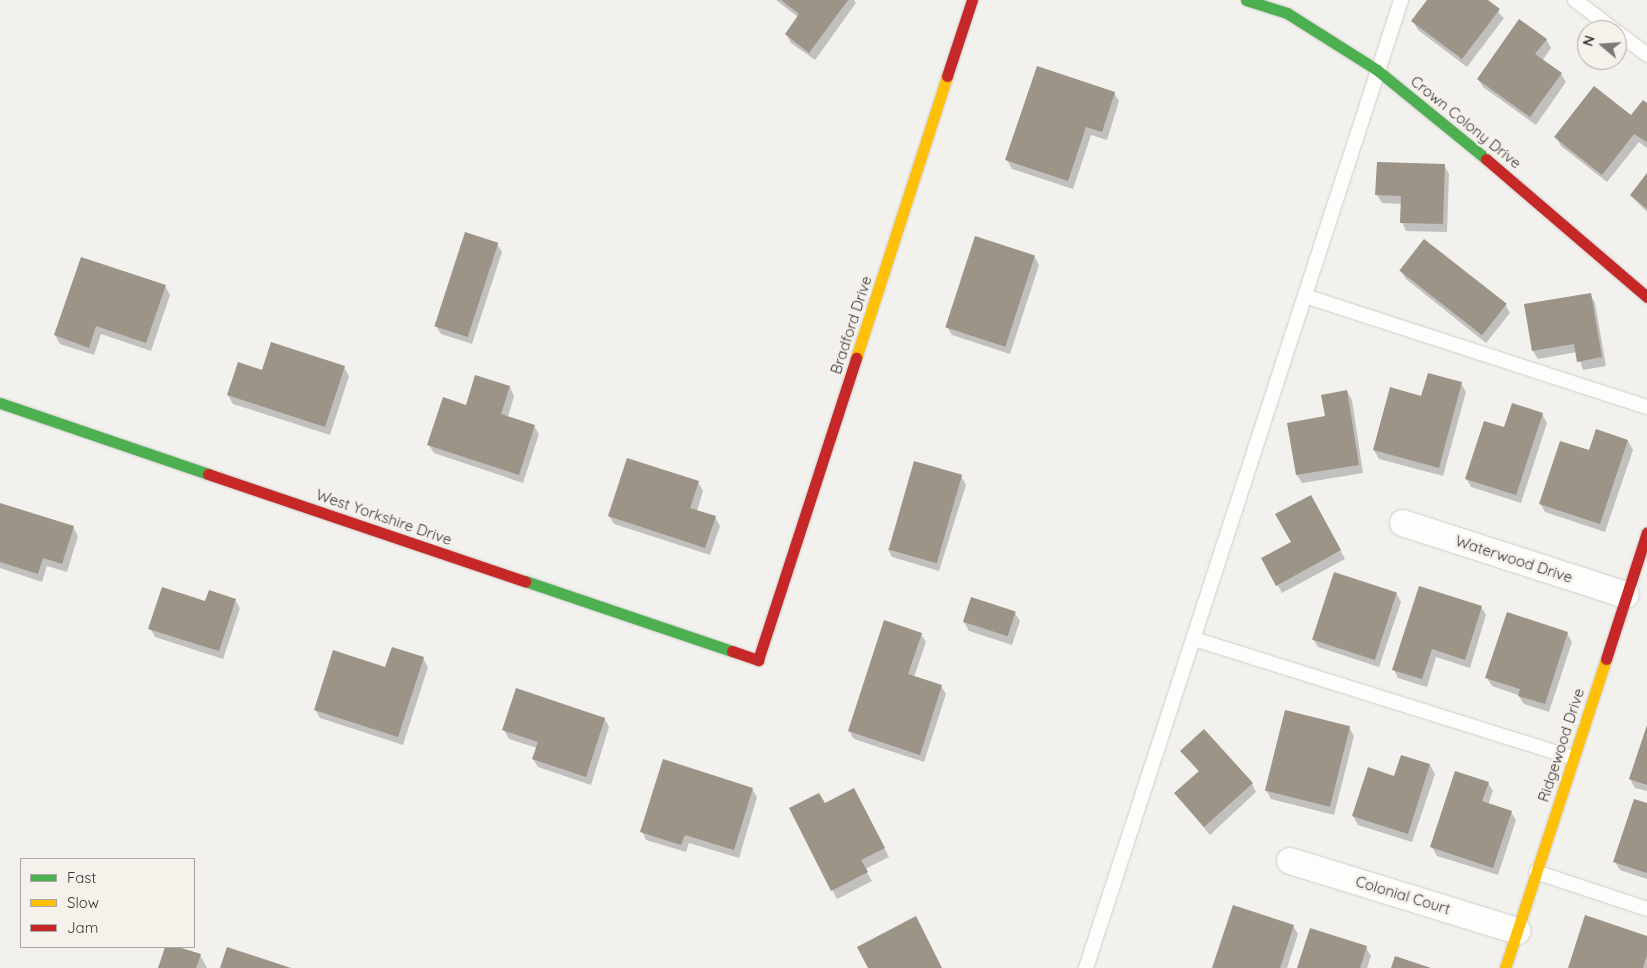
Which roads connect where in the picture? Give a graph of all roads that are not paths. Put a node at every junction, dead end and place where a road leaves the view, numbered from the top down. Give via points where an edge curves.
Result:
1 (972, 0) edge
2 (1246, 0) edge
3 (1402, 0) edge
4 (1575, 0) edge
5 (1601, 20) edge
6 (1627, 40) edge
7 (1647, 55) edge
8 (1378, 70) junction
9 (1305, 296) junction
10 (1647, 297) edge
11 (0, 403) edge
12 (1647, 407) edge
13 (1403, 522) dead end
14 (1647, 532) edge
15 (1626, 595) junction
16 (1194, 639) junction
17 (758, 660) joint
18 (1573, 758) junction
19 (1290, 861) dead end
20 (1536, 872) junction
21 (1647, 909) edge
22 (1517, 931) junction
23 (1086, 968) edge
24 (1505, 968) edge

1 - 17 street, Bradford Drive
2 - 8 street, Crown Colony Drive via 1287,13
3 - 8 lane
4 - 5 lane
6 - 7 lane
8 - 9 lane
8 - 10 street, Crown Colony Drive via 1550,211
9 - 12 lane
9 - 16 lane
11 - 17 street, West Yorkshire Drive
13 - 15 street, Waterwood Drive
14 - 15 street, Ridgewood Drive
15 - 18 street, Ridgewood Drive
16 - 18 lane
16 - 23 lane
18 - 20 street, Ridgewood Drive
19 - 22 street, Colonial Court
20 - 21 lane
20 - 22 street, Ridgewood Drive
22 - 24 street, Ridgewood Drive

